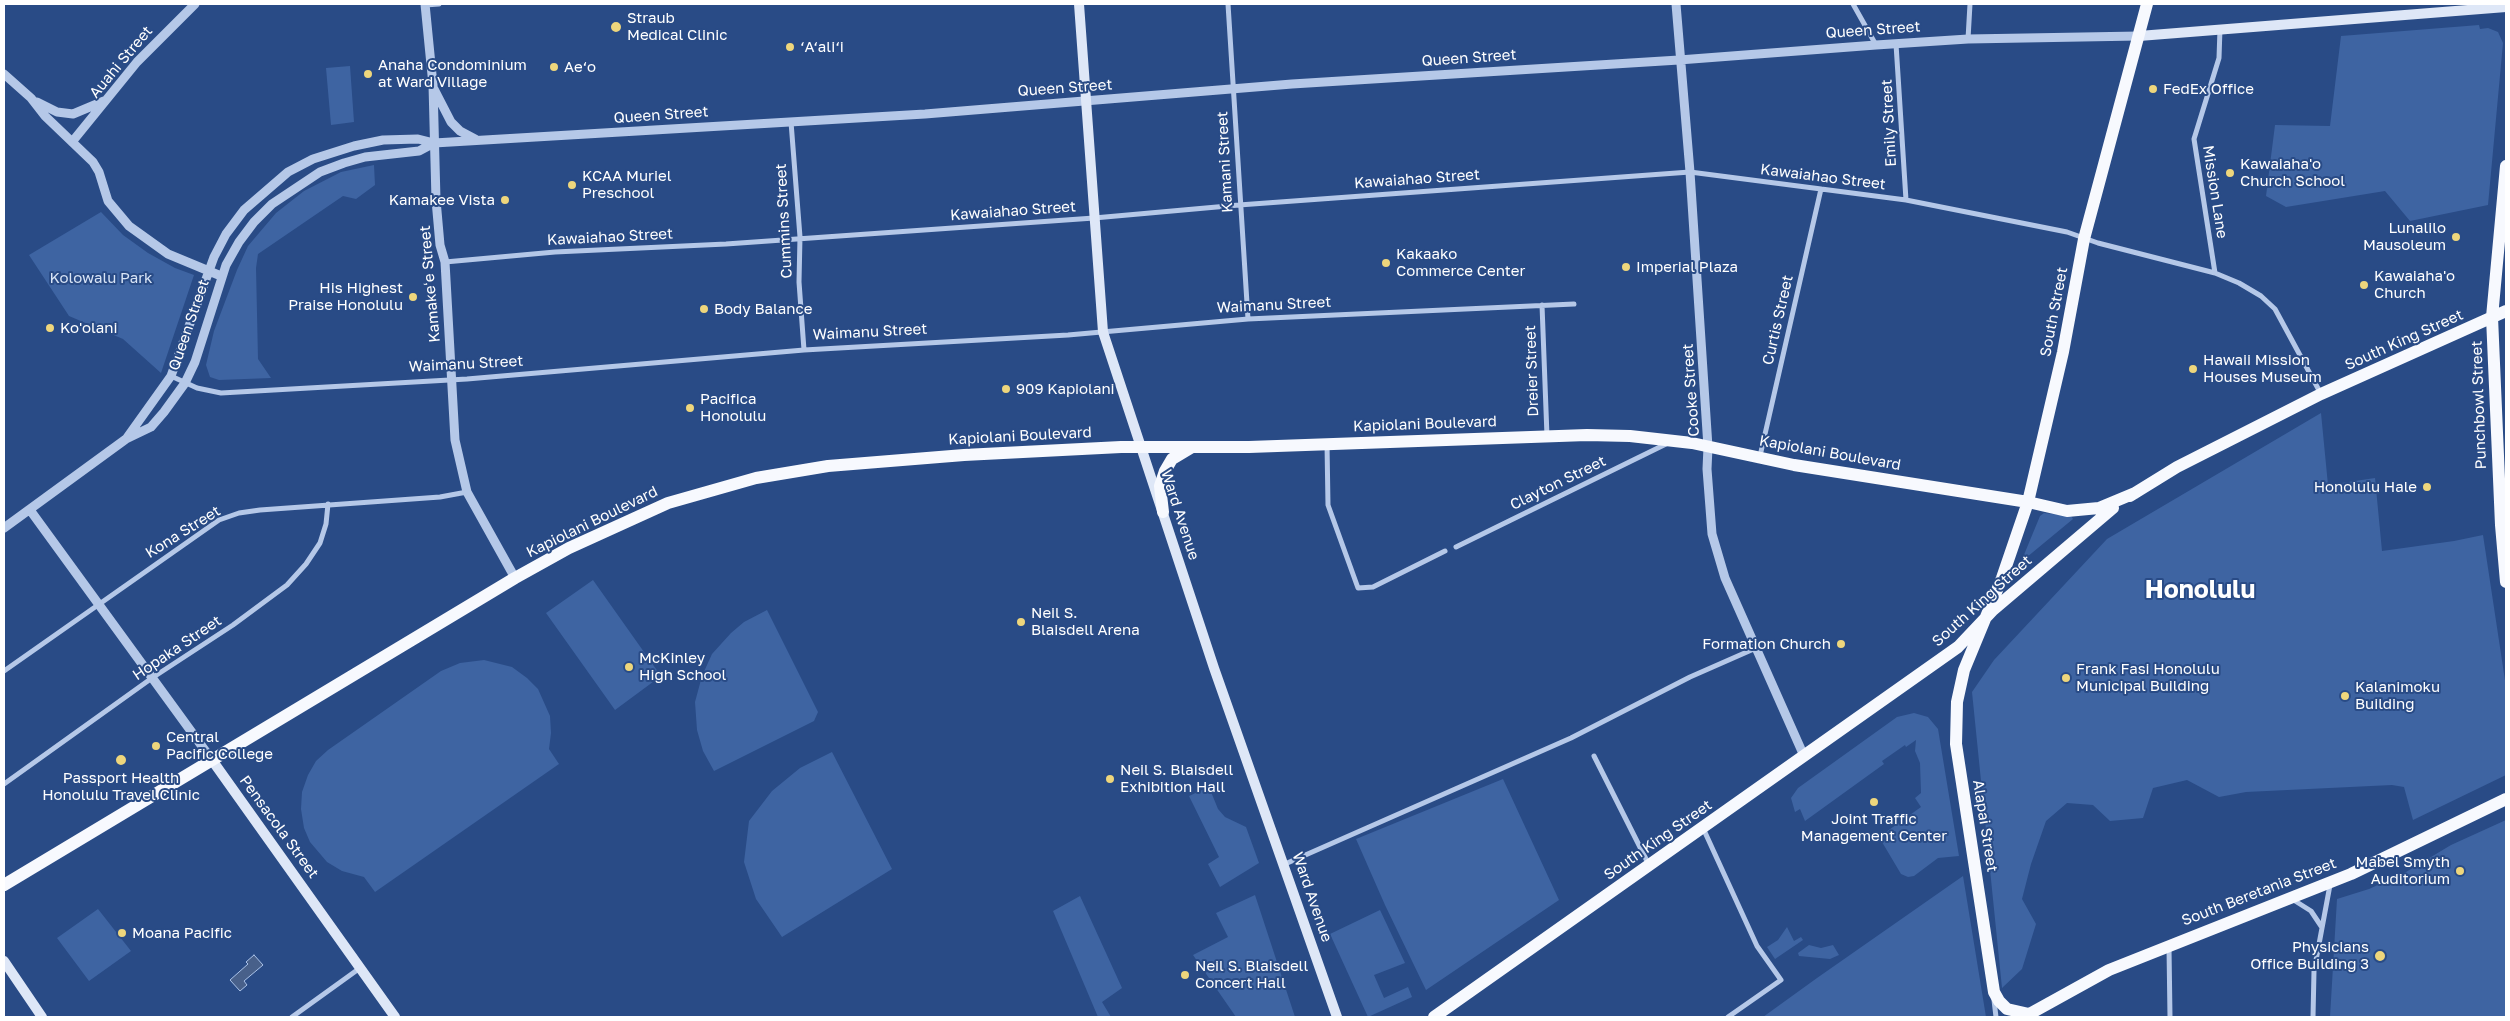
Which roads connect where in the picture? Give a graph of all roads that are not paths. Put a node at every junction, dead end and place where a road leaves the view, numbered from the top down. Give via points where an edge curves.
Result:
1 (195, 4) edge
2 (425, 4) edge
3 (439, 4) edge
4 (1079, 4) edge
5 (1228, 4) edge
6 (1676, 4) edge
7 (1853, 4) edge
8 (1970, 4) edge
9 (2147, 4) edge
10 (2506, 8) edge
11 (2220, 28) junction
12 (2139, 36) junction
13 (1968, 39) junction
14 (1876, 44) junction
15 (1896, 44) junction
16 (1679, 60) junction
17 (4, 74) edge
18 (433, 85) junction
19 (1233, 90) junction
20 (31, 98) junction
21 (106, 100) junction
22 (1086, 101) junction
23 (791, 122) junction
24 (478, 140) junction
25 (72, 142) junction
26 (434, 143) junction
27 (2506, 166) edge
28 (1690, 172) junction
29 (1821, 189) junction
30 (1906, 200) junction
31 (1239, 205) junction
32 (1094, 218) junction
33 (800, 237) junction
34 (2084, 239) junction
35 (2498, 243) junction
36 (444, 262) junction
37 (2506, 264) edge
38 (208, 271) junction
39 (2215, 273) junction
40 (221, 276) junction
41 (1574, 304) dead end
42 (1542, 305) junction
43 (2506, 311) edge
44 (2492, 318) junction
45 (1248, 319) junction
46 (1103, 332) junction
47 (804, 350) junction
48 (171, 376) junction
49 (450, 379) junction
50 (185, 383) junction
51 (2321, 394) junction
52 (1547, 436) junction
53 (126, 439) junction
54 (1671, 441) junction
55 (1327, 444) junction
56 (1141, 447) junction
57 (1192, 447) junction
58 (1708, 447) junction
59 (1760, 457) junction
60 (467, 492) junction
61 (2135, 493) junction
62 (2028, 502) junction
63 (328, 504) junction
64 (30, 510) junction
65 (1163, 512) junction
66 (4, 528) edge
67 (1456, 546) dead end
68 (1445, 551) dead end
69 (515, 578) junction
70 (2506, 582) edge
71 (98, 606) junction
72 (1983, 623) junction
73 (1756, 648) junction
74 (4, 671) edge
75 (152, 678) junction
76 (1594, 756) dead end
77 (1804, 756) junction
78 (212, 760) junction
79 (4, 784) edge
80 (2506, 799) edge
81 (1702, 828) junction
82 (1285, 864) junction
83 (1650, 865) junction
84 (2330, 882) junction
85 (4, 885) edge
86 (2290, 898) junction
87 (2321, 927) junction
88 (2169, 945) junction
89 (4, 961) edge
90 (361, 968) junction
91 (1994, 992) junction
92 (2027, 1016) edge
93 (42, 1017) edge
94 (292, 1017) edge
95 (395, 1017) edge
96 (1337, 1017) edge
97 (1434, 1017) edge
98 (1728, 1017) edge
99 (1996, 1017) edge
100 (2170, 1017) edge
101 (2313, 1017) edge

1 - 21 street, Auahi Street via 147,51
2 - 3 street
2 - 18 street, Kamakeʻe Street
4 - 22 main road, Ward Avenue
5 - 19 street, Kamani Street
6 - 16 street, Cooke Street
7 - 14 street
8 - 13 street
9 - 12 main road, South Street
10 - 11 main road, Queen Street
11 - 12 main road, Queen Street
11 - 39 street, Mission Lane via 2219,58 2194,139
12 - 13 street, Queen Street
12 - 34 main road, South Street
13 - 15 street, Queen Street
14 - 15 street, Queen Street
14 - 16 street, Queen Street
15 - 30 street, Emily Street
16 - 19 street, Queen Street
16 - 28 street, Cooke Street
17 - 20 street, Queen Street
18 - 24 street via 451,122
18 - 26 street, Kamakeʻe Street
19 - 22 street, Queen Street
19 - 31 street, Kamani Street
20 - 21 street via 50,110 73,114
20 - 25 street, Queen Street
21 - 25 street, Auahi Street
22 - 23 street, Queen Street
22 - 32 main road, Ward Avenue
23 - 24 street, Queen Street
23 - 33 street, Cummins Street
24 - 26 street, Queen Street
25 - 38 street, Queen Street via 100,172 108,201 129,226 161,250
26 - 36 street, Kamakeʻe Street via 438,222
26 - 38 street, Queen Street via 418,139 383,140 313,159 288,172 244,210 226,234
26 - 40 street, Queen Street via 419,151 365,157 344,163 320,172 294,188 254,222
27 - 35 main road, Punchbowl Street
28 - 29 street, Kawaiahao Street
28 - 31 street, Kawaiahao Street
28 - 58 street, Cooke Street
29 - 30 street, Kawaiahao Street
29 - 59 street, Curtis Street
30 - 34 street, Kawaiahao Street via 2067,232
31 - 32 street, Kawaiahao Street
31 - 45 street, Kamani Street
32 - 33 street, Kawaiahao Street
32 - 46 main road, Ward Avenue
33 - 36 street, Kawaiahao Street
33 - 47 street, Cummins Street via 799,282
34 - 39 street, Kawaiahao Street
34 - 62 main road, South Street via 2064,352
35 - 37 main road
35 - 44 main road, Punchbowl Street
36 - 49 street, Kamakeʻe Street
38 - 40 street, Queen Street
38 - 48 street, Queen Street
39 - 51 street, Kawaiahao Street via 2261,296 2275,309
40 - 50 street, Queen Street via 195,362
41 - 42 street, Waimanu Street
42 - 45 street, Waimanu Street
42 - 52 street, Dreier Street
43 - 44 main road, South King Street
44 - 51 main road, South King Street
44 - 70 main road, Punchbowl Street
45 - 46 street, Waimanu Street
46 - 47 street, Waimanu Street
46 - 56 main road, Ward Avenue
47 - 49 street, Waimanu Street
48 - 50 street, Waimanu Street
48 - 53 street, Queen Street
49 - 50 street, Waimanu Street via 220,393
49 - 60 street, Kamakeʻe Street via 455,440
50 - 53 street, Queen Street via 151,426
51 - 61 main road, South King Street via 2177,467
52 - 54 main road, Kapiolani Boulevard via 1614,435
52 - 55 main road, Kapiolani Boulevard
53 - 64 street
54 - 58 main road, Kapiolani Boulevard
54 - 67 street, Clayton Street
55 - 57 main road, Kapiolani Boulevard
55 - 68 street via 1328,505 1358,588 1372,587
56 - 57 main road, Kapiolani Boulevard
56 - 65 main road, Ward Avenue
56 - 69 main road, Kapiolani Boulevard via 892,460 756,478 668,503 607,530
57 - 65 main road via 1172,459 1165,471 1160,486
58 - 59 main road, Kapiolani Boulevard
58 - 73 street, Cooke Street via 1712,534 1725,578
59 - 62 main road, Kapiolani Boulevard
60 - 63 street, Kona Street via 440,497
60 - 69 street, Kamakeʻe Street
61 - 62 main road, Kapiolani Boulevard via 2109,506 2082,510 2056,509
61 - 72 main road, South King Street via 2103,514 1993,610
62 - 72 main road, South Street
63 - 71 street, Kona Street via 239,513 219,520
63 - 75 street, Hopaka Street via 320,543 287,585
64 - 66 street
64 - 71 street, Pensacola Street
65 - 82 main road, Ward Avenue via 1214,668
69 - 78 main road, Kapiolani Boulevard
71 - 74 street, Kona Street
71 - 75 street, Pensacola Street
72 - 77 main road, South King Street via 1952,652
72 - 91 main road, Alapai Street via 1964,670 1957,702 1956,733
73 - 77 street, Cooke Street
73 - 82 street via 1690,677 1571,738
75 - 78 street, Pensacola Street
75 - 79 street, Hopaka Street
76 - 83 street
77 - 81 main road, South King Street
78 - 85 main road, Kapiolani Boulevard
78 - 90 main road, Pensacola Street
80 - 84 main road, South Beretania Street
81 - 83 main road, South King Street
81 - 98 street via 1758,946 1781,980
82 - 96 main road, Ward Avenue
83 - 97 main road, South King Street
84 - 86 main road, South Beretania Street
84 - 87 street
86 - 87 street via 2311,911
86 - 88 main road, South Beretania Street
87 - 101 street via 2314,976
88 - 92 main road, South Beretania Street via 2109,970
88 - 100 street
89 - 93 main road
90 - 94 street
90 - 95 main road, Pensacola Street
91 - 92 main road via 1998,1002 2007,1009
91 - 99 street

